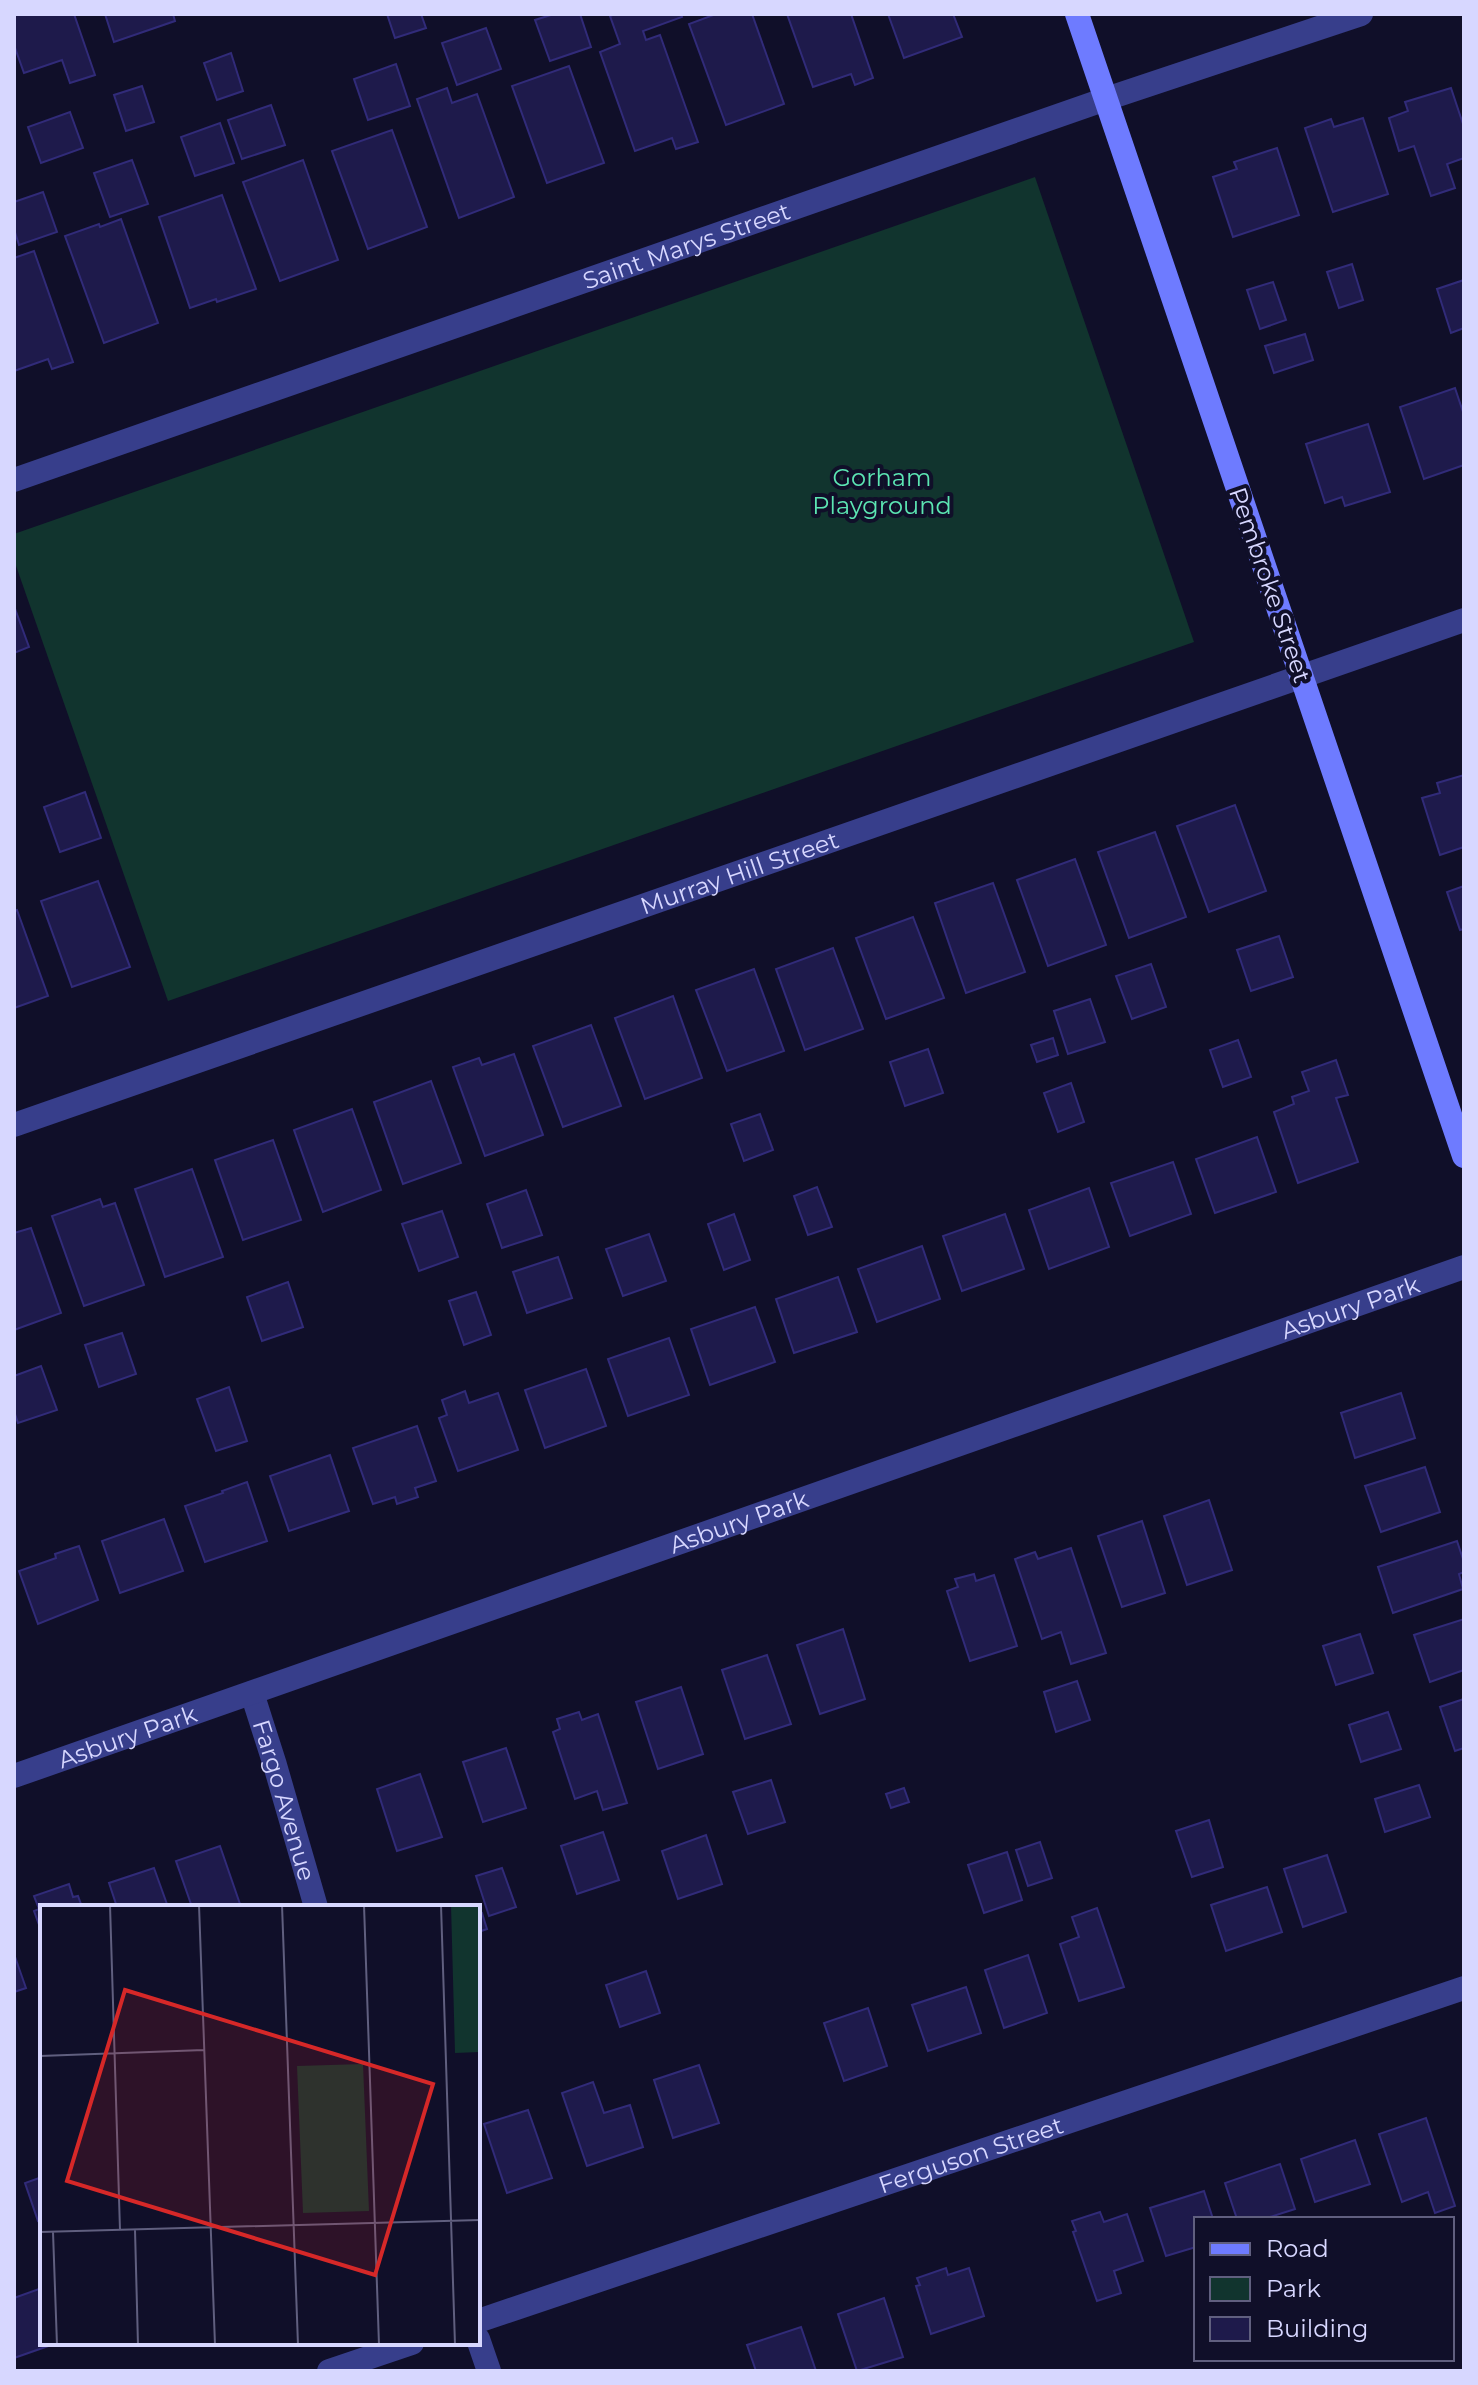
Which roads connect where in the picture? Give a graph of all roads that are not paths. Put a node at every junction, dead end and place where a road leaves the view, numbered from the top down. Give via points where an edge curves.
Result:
1 (1077, 14) edge
2 (1361, 14) edge
3 (1106, 99) junction
4 (14, 480) edge
5 (1464, 620) edge
6 (1301, 675) junction
7 (14, 1125) edge
8 (1464, 1156) edge
9 (1464, 1267) edge
10 (252, 1693) junction
11 (14, 1776) edge
12 (315, 1905) edge
13 (1464, 1988) edge
14 (480, 2320) edge
15 (406, 2345) edge
16 (480, 2345) edge
17 (329, 2371) edge
18 (489, 2371) edge

1 - 3 street, Pembroke Street
2 - 3 street, Saint Marys Street
3 - 4 street, Saint Marys Street
3 - 6 street, Pembroke Street
5 - 6 street, Murray Hill Street
6 - 7 street, Murray Hill Street
6 - 8 street, Pembroke Street
9 - 10 street, Asbury Park
10 - 11 street, Asbury Park
10 - 12 street, Fargo Avenue
13 - 14 street, Ferguson Street
15 - 17 street
16 - 18 street

